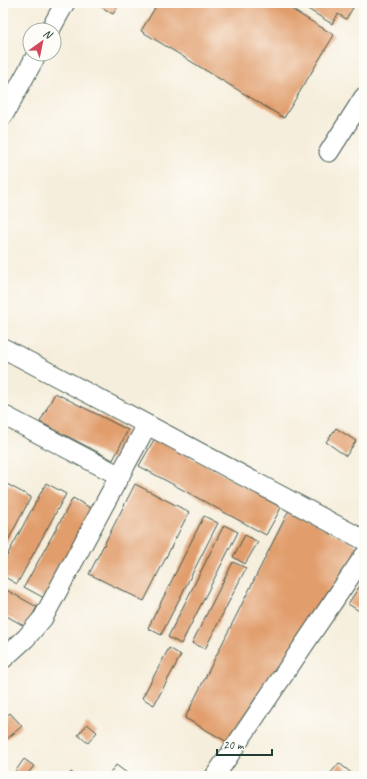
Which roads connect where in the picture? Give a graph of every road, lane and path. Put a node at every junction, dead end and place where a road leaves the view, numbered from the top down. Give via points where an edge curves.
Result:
1 (64, 3) edge
2 (54, 22) edge
3 (33, 62) edge
4 (364, 97) edge
5 (3, 116) edge
6 (329, 152) dead end
7 (3, 348) edge
8 (3, 415) edge
9 (147, 425) junction
10 (120, 476) junction
11 (364, 540) edge
12 (364, 556) edge
13 (3, 659) edge
14 (215, 776) edge

1 - 2 street
3 - 5 street
4 - 6 street
7 - 9 street
8 - 10 street
9 - 10 street
9 - 11 street
10 - 13 street via 44,618
12 - 14 street

